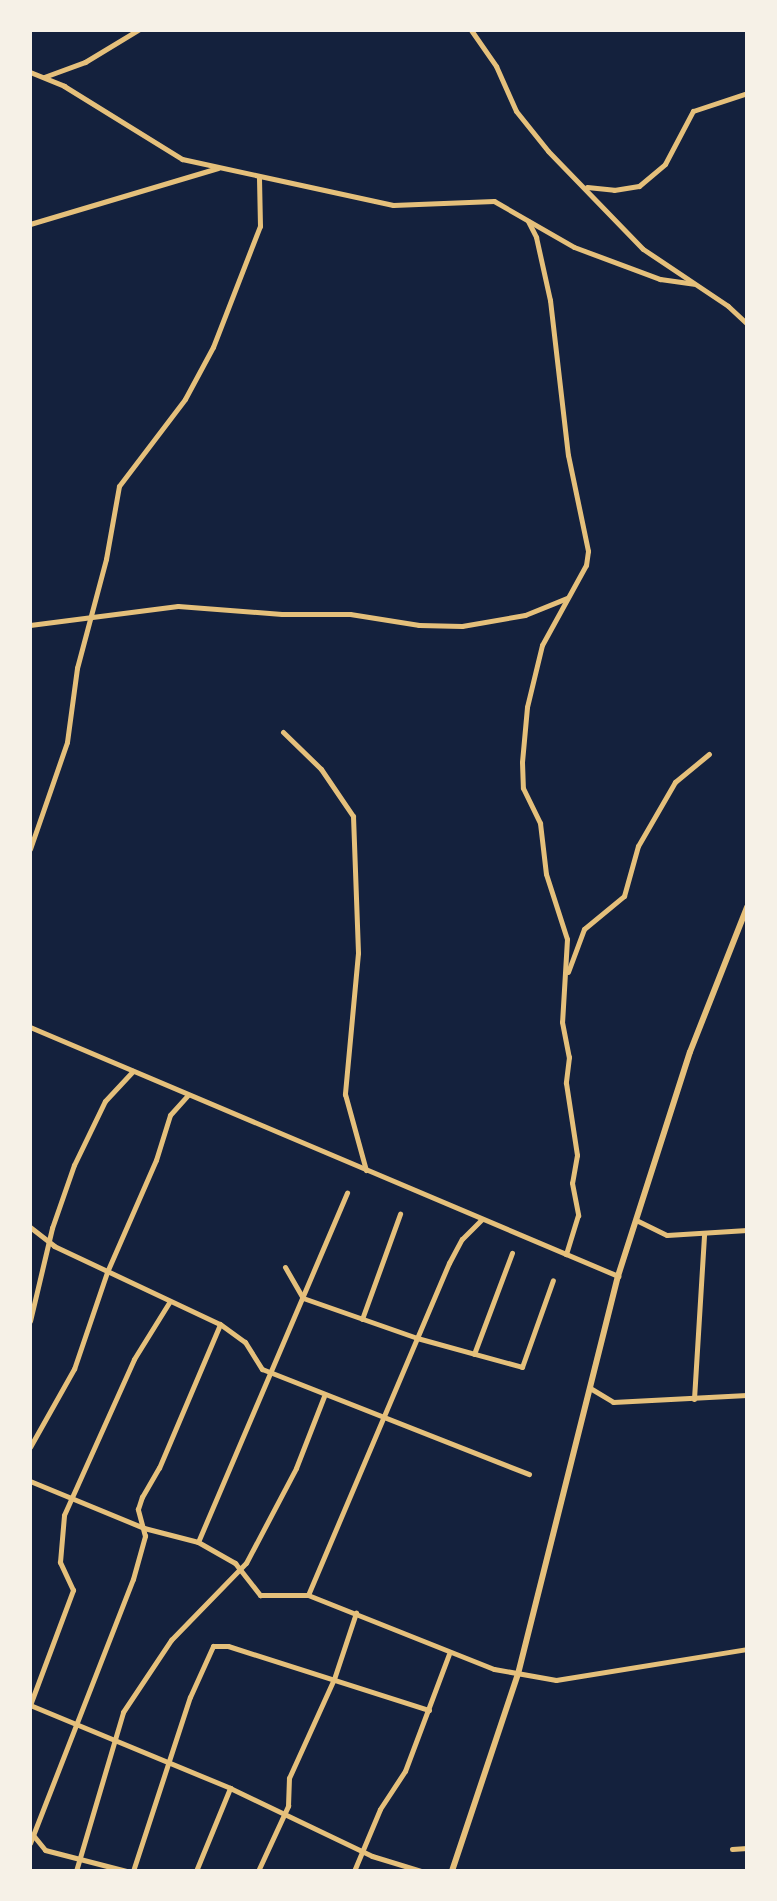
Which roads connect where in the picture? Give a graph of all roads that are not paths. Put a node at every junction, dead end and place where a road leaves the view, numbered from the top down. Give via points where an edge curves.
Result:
1 (138, 30) edge
2 (471, 30) edge
3 (30, 72) edge
4 (43, 77) junction
5 (747, 93) edge
6 (221, 167) junction
7 (259, 178) junction
8 (587, 187) junction
9 (528, 221) junction
10 (30, 224) edge
11 (694, 284) junction
12 (747, 324) edge
13 (568, 598) junction
14 (91, 619) junction
15 (30, 625) edge
16 (284, 732) dead end
17 (709, 754) dead end
18 (30, 849) edge
19 (747, 906) edge
20 (566, 978) junction
21 (30, 1027) edge
22 (133, 1071) junction
23 (188, 1095) junction
24 (366, 1170) junction
25 (347, 1192) dead end
26 (400, 1214) dead end
27 (482, 1219) junction
28 (636, 1220) junction
29 (30, 1227) edge
30 (747, 1230) edge
31 (704, 1234) junction
32 (48, 1242) junction
33 (512, 1253) dead end
34 (566, 1254) junction
35 (285, 1267) dead end
36 (107, 1272) junction
37 (618, 1276) junction
38 (553, 1280) dead end
39 (302, 1297) junction
40 (170, 1301) junction
41 (362, 1318) junction
42 (30, 1321) edge
43 (220, 1324) junction
44 (417, 1338) junction
45 (474, 1353) junction
46 (271, 1371) junction
47 (590, 1388) junction
48 (747, 1395) edge
49 (324, 1396) junction
50 (694, 1399) junction
51 (386, 1416) junction
52 (30, 1447) edge
53 (529, 1474) dead end
54 (30, 1481) edge
55 (74, 1498) junction
56 (144, 1528) junction
57 (198, 1542) junction
58 (242, 1569) junction
59 (308, 1595) junction
60 (356, 1613) junction
61 (747, 1649) edge
62 (449, 1654) junction
63 (518, 1674) junction
64 (334, 1679) junction
65 (30, 1705) edge
66 (429, 1710) junction
67 (74, 1723) junction
68 (115, 1740) junction
69 (168, 1762) junction
70 (230, 1788) junction
71 (284, 1814) junction
72 (30, 1821) edge
73 (37, 1824) junction
74 (33, 1835) junction
75 (30, 1843) edge
76 (747, 1848) edge
77 (732, 1849) dead end
78 (362, 1850) junction
79 (80, 1859) junction
80 (76, 1871) edge
81 (126, 1871) edge
82 (133, 1871) edge
83 (196, 1871) edge
84 (258, 1871) edge
85 (354, 1871) edge
86 (421, 1871) edge
87 (452, 1871) edge

1 - 4 street via 85,62
2 - 8 street via 531,132
3 - 4 street
4 - 6 street via 172,155
5 - 8 street via 693,111 665,164 639,186 614,190
6 - 7 street
6 - 10 street
7 - 9 street via 319,186 393,205 494,201
7 - 14 street via 260,226 213,347 185,399 119,486
8 - 11 street via 643,249
9 - 11 street via 574,247 660,279
9 - 13 street via 550,300 568,455 588,551 586,565
11 - 12 street
13 - 14 street via 525,615 454,626 350,614 191,606
13 - 20 street via 542,645 522,775 524,794 540,823 546,874 565,922
14 - 15 street
14 - 18 street via 75,677 67,741
16 - 24 street via 321,769 353,816 358,961 345,1094
17 - 20 street via 675,782 638,846 624,896 584,929
19 - 28 street via 690,1052
20 - 34 street via 562,1022 569,1057 566,1083 577,1155 572,1183 578,1215
21 - 22 street
22 - 23 street
22 - 32 street via 101,1107 74,1165
23 - 24 street
23 - 36 street via 170,1115 149,1178
24 - 27 street
25 - 39 street
26 - 41 street
27 - 34 street
27 - 44 street via 456,1251
28 - 31 street via 667,1235
28 - 37 street
29 - 32 street
30 - 31 street
31 - 50 street
32 - 36 street
32 - 42 street
33 - 45 street
34 - 37 street
35 - 39 street
36 - 40 street
36 - 52 street via 66,1385
37 - 47 street
38 - 45 street via 522,1367
39 - 41 street
39 - 46 street
40 - 43 street
40 - 55 street via 134,1359 87,1458
41 - 44 street
43 - 46 street via 245,1342 262,1369
43 - 56 street via 159,1468 142,1497 138,1509
44 - 45 street
44 - 51 street
46 - 49 street
46 - 57 street
47 - 50 street via 613,1402
47 - 63 street
48 - 50 street
49 - 51 street
49 - 58 street via 296,1468
51 - 53 street
51 - 59 street
54 - 55 street
55 - 56 street
55 - 65 street via 64,1515 60,1554 73,1590
56 - 57 street
56 - 67 street via 134,1579
57 - 58 street
58 - 59 street via 260,1595
58 - 68 street via 151,1666 123,1712
59 - 60 street
60 - 62 street
60 - 64 street
61 - 63 street via 556,1680
62 - 63 street
62 - 66 street
63 - 87 street
64 - 66 street
64 - 69 street via 228,1646 213,1646 204,1658
64 - 71 street via 289,1778
65 - 67 street
66 - 78 street via 405,1770
67 - 68 street
67 - 73 street
68 - 69 street
68 - 79 street
69 - 70 street
69 - 82 street
70 - 71 street
70 - 83 street
71 - 78 street
71 - 84 street
72 - 73 street
73 - 74 street
74 - 75 street
74 - 79 street via 45,1850
76 - 77 street
78 - 85 street
78 - 86 street
79 - 80 street
79 - 81 street

